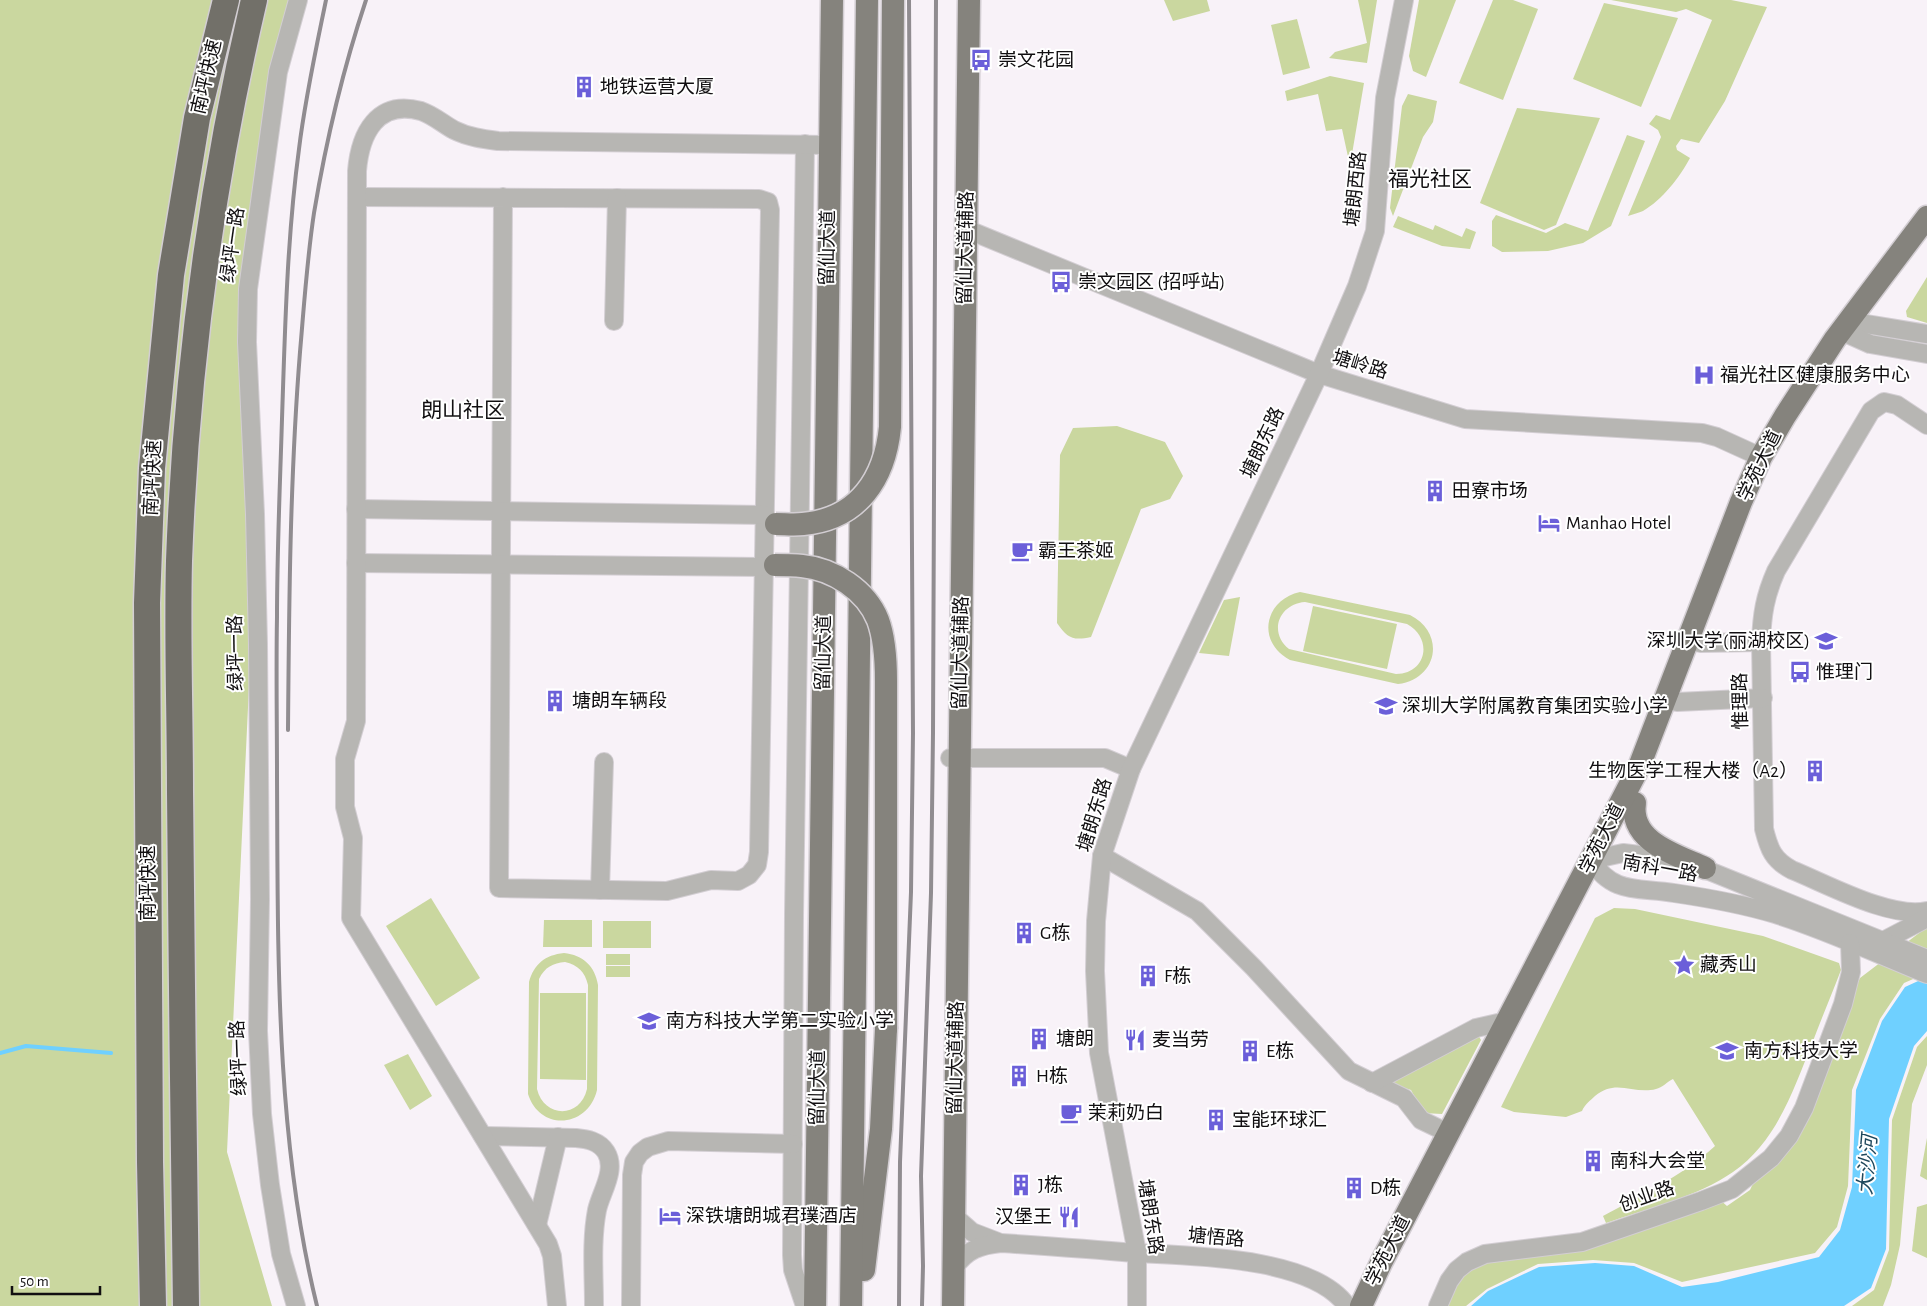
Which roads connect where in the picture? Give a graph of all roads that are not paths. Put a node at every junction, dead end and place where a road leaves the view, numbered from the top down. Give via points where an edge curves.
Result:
1 (208, 0) edge
2 (226, 0) edge
3 (254, 0) edge
4 (263, 0) edge
5 (298, 0) edge
6 (832, 0) edge
7 (867, 0) edge
8 (893, 0) edge
9 (958, 0) edge
10 (969, 0) edge
11 (1404, 0) edge
12 (237, 84) junction
13 (197, 118) junction
14 (805, 144) junction
15 (830, 145) junction
16 (357, 197) junction
17 (503, 197) junction
18 (617, 198) junction
19 (1927, 217) edge
20 (966, 229) junction
21 (1927, 237) edge
22 (614, 321) dead end
23 (1850, 328) junction
24 (1927, 334) edge
25 (1927, 354) edge
26 (1319, 374) junction
27 (1927, 425) edge
28 (1761, 457) junction
29 (356, 509) junction
30 (501, 511) junction
31 (769, 521) junction
32 (356, 563) junction
33 (501, 565) junction
34 (768, 566) junction
35 (1761, 642) junction
36 (1700, 643) junction
37 (1763, 698) junction
38 (1677, 702) junction
39 (955, 758) junction
40 (604, 762) dead end
41 (1131, 769) junction
42 (1635, 803) junction
43 (1102, 856) junction
44 (1600, 863) junction
45 (1705, 868) junction
46 (600, 890) junction
47 (1927, 911) edge
48 (1927, 918) edge
49 (1850, 943) junction
50 (1882, 946) junction
51 (1927, 959) edge
52 (1927, 974) edge
53 (1505, 1025) junction
54 (1372, 1083) junction
55 (1448, 1133) junction
56 (483, 1136) junction
57 (558, 1137) junction
58 (793, 1144) junction
59 (954, 1217) junction
60 (537, 1225) junction
61 (1001, 1243) junction
62 (1136, 1253) junction
63 (954, 1268) junction
64 (1371, 1282) junction
65 (1332, 1290) junction
66 (153, 1306) edge
67 (186, 1306) edge
68 (296, 1306) edge
69 (557, 1306) edge
70 (594, 1306) edge
71 (631, 1306) edge
72 (805, 1306) edge
73 (815, 1306) edge
74 (851, 1306) edge
75 (860, 1306) edge
76 (944, 1306) edge
77 (954, 1306) edge
78 (1137, 1306) edge
79 (1347, 1306) edge
80 (1361, 1306) edge
81 (1377, 1306) edge
82 (1438, 1306) edge

1 - 13 highway
2 - 13 highway, 南坪快速
3 - 12 highway, 南坪快速
4 - 12 highway
5 - 68 street, 绿坪一路 via 278,72 248,289 258,644 258,1040 270,1185 281,1254
6 - 15 main road, 留仙大道
7 - 74 main road, 留仙大道
8 - 31 main road, bridge via 890,427 884,462 867,492 836,515 803,524
9 - 39 main road, 留仙大道辅路
10 - 20 main road, 留仙大道辅路
11 - 26 street, 塘朗西路 via 1385,98 1375,231 1357,286
12 - 67 highway, 南坪快速 via 198,311 183,489 179,612
13 - 66 highway, 南坪快速 via 171,275 152,468 147,603
14 - 15 street
14 - 16 street via 484,139 456,131 423,112 396,110 377,119 364,135 357,171
14 - 58 street
15 - 73 main road, 留仙大道
16 - 17 street
16 - 29 street
17 - 18 street
17 - 30 street
18 - 22 street
18 - 31 street via 759,199 768,202
19 - 23 main road, 学苑大道
20 - 26 street, 塘岭路
20 - 39 main road, 留仙大道辅路
21 - 23 main road, 学苑大道
23 - 24 street
23 - 25 street via 1870,344
23 - 28 main road, 学苑大道 via 1785,416
23 - 36 main road, 学苑大道 via 1768,472
26 - 28 street, 塘岭路 via 1465,419 1702,433
26 - 41 street, 塘朗东路
27 - 35 street, 惟理路 via 1897,405 1884,402 1871,410 1766,592
28 - 44 main road, 学苑大道
29 - 30 street
29 - 32 street
30 - 31 street
30 - 33 street
31 - 34 street
32 - 33 street
32 - 56 street via 356,721 345,759 345,807 353,838 351,918
33 - 34 street
33 - 46 street via 499,888
34 - 46 street via 760,852 757,865 749,875 738,880 711,880 667,891
34 - 75 main road, bridge via 803,566 845,581 870,604 882,636 886,672 886,1029 881,1129
35 - 36 street
35 - 37 street, 惟理路
36 - 38 main road, 学苑大道
37 - 38 street
37 - 47 street, 惟理路 via 1764,829 1775,858 1792,870 1874,904 1907,912
38 - 42 main road, 学苑大道
39 - 41 street via 1105,758
39 - 59 main road, 留仙大道辅路
39 - 76 main road, 留仙大道辅路
40 - 46 street
41 - 43 street, 塘朗东路
42 - 44 main road, 学苑大道
42 - 45 main road via 1636,823 1648,839
43 - 54 street via 1197,911 1349,1071
43 - 62 street, 塘朗东路 via 1095,972 1099,1053
44 - 45 street, 南科一路 via 1623,853 1682,860
44 - 49 street, 南科一路 via 1611,882 1623,887 1689,895 1766,912
44 - 53 main road, 学苑大道
44 - 81 main road, 学苑大道
45 - 50 street, 南科一路
48 - 50 street
49 - 50 street, 南科一路
49 - 82 street, 创业路 via 1848,986 1804,1108 1788,1136 1761,1167 1732,1189 1582,1242 1485,1254 1457,1270
50 - 51 street, 南科一路
50 - 52 street, 南科一路
53 - 54 street via 1498,1023 1476,1028
53 - 55 main road, 学苑大道
54 - 55 street via 1404,1098 1421,1120
55 - 64 main road, 学苑大道
56 - 57 street
56 - 60 street
57 - 60 street
57 - 70 street via 590,1140 606,1152 610,1162 594,1231
58 - 71 street via 668,1141 640,1153 634,1162 632,1175
58 - 72 street via 793,1270
59 - 61 street, 塘悟路 via 972,1232
59 - 63 main road, 留仙大道辅路
60 - 69 street via 552,1256
61 - 62 street, 塘悟路
61 - 63 street, 塘悟路 via 984,1244 970,1251
62 - 65 street, 塘悟路 via 1250,1262 1292,1273
62 - 78 street, 塘朗东路
63 - 77 main road, 留仙大道辅路
64 - 65 street, 塘悟路 via 1353,1290
64 - 80 main road, 学苑大道
65 - 79 street, 塘悟路

